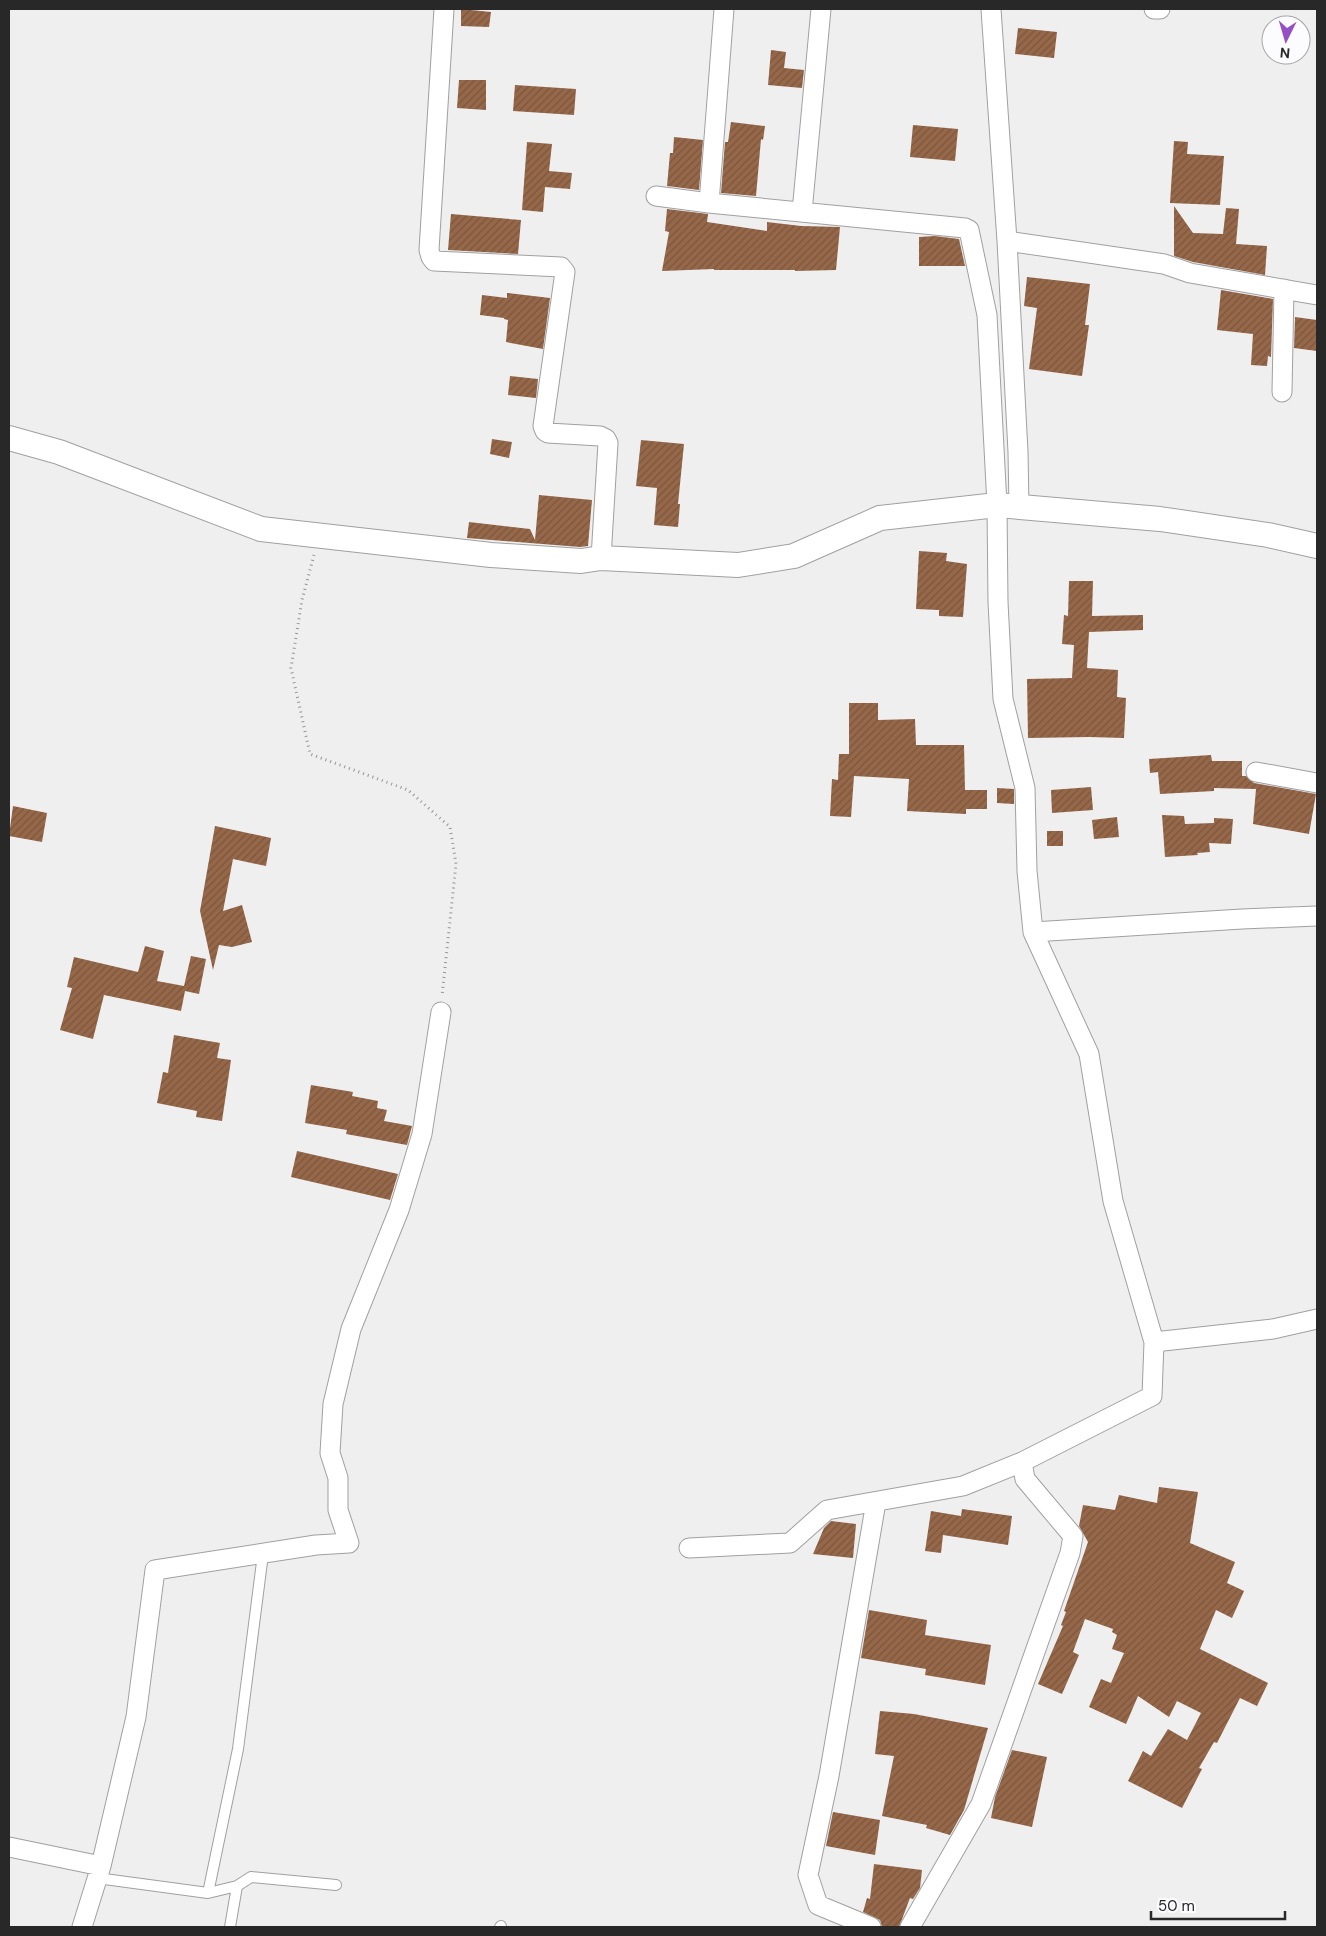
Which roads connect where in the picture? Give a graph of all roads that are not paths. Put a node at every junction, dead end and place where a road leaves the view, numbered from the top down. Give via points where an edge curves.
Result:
1 (444, 9) edge
2 (724, 9) edge
3 (821, 9) edge
4 (991, 9) edge
5 (1154, 9) edge
6 (1160, 9) edge
7 (656, 196) dead end
8 (709, 203) junction
9 (802, 212) junction
10 (1007, 241) junction
11 (1284, 289) junction
12 (1317, 295) edge
13 (1282, 392) dead end
14 (9, 438) edge
15 (1008, 506) junction
16 (1317, 546) edge
17 (601, 558) junction
18 (1256, 772) dead end
19 (1317, 783) edge
20 (1317, 916) edge
21 (1033, 932) junction
22 (441, 1012) road end
23 (1317, 1319) edge
24 (1154, 1342) junction
25 (1022, 1462) junction
26 (876, 1502) junction
27 (689, 1548) dead end
28 (263, 1554) junction
29 (9, 1847) edge
30 (99, 1872) junction
31 (336, 1885) dead end
32 (238, 1886) junction
33 (208, 1893) junction
34 (82, 1927) edge
35 (230, 1927) edge
36 (871, 1927) edge
37 (910, 1927) edge

1 - 17 street via 431,257 434,261 561,267 565,272 543,426 548,432 606,438
2 - 8 street
3 - 9 street
4 - 10 street
5 - 6 street
7 - 8 street
8 - 9 street
9 - 15 street via 970,230 987,315
10 - 11 street via 1164,264 1190,272
10 - 15 street via 1018,452
11 - 12 street
11 - 13 street
14 - 17 street via 59,452 261,529 491,555 581,561
15 - 16 street via 1160,519 1268,535
15 - 17 street via 880,518 794,556 738,565
15 - 21 street via 998,602 1003,699 1025,788 1027,871
18 - 19 street
20 - 21 street
21 - 24 street via 1088,1054 1113,1202
22 - 28 street via 422,1134 399,1210 351,1329 333,1404 330,1453 338,1478 338,1510 349,1543
23 - 24 street via 1273,1329
24 - 25 street via 1152,1396
25 - 26 street via 962,1486
25 - 37 street via 1025,1479 1073,1536 1070,1553 981,1804
26 - 27 street via 827,1510 790,1544
26 - 36 street via 829,1776 808,1875 818,1905
28 - 30 street via 155,1570 136,1717
28 - 33 lane via 238,1749
29 - 30 street
30 - 33 lane
30 - 34 street
31 - 32 lane via 251,1877
32 - 33 lane
32 - 35 lane

